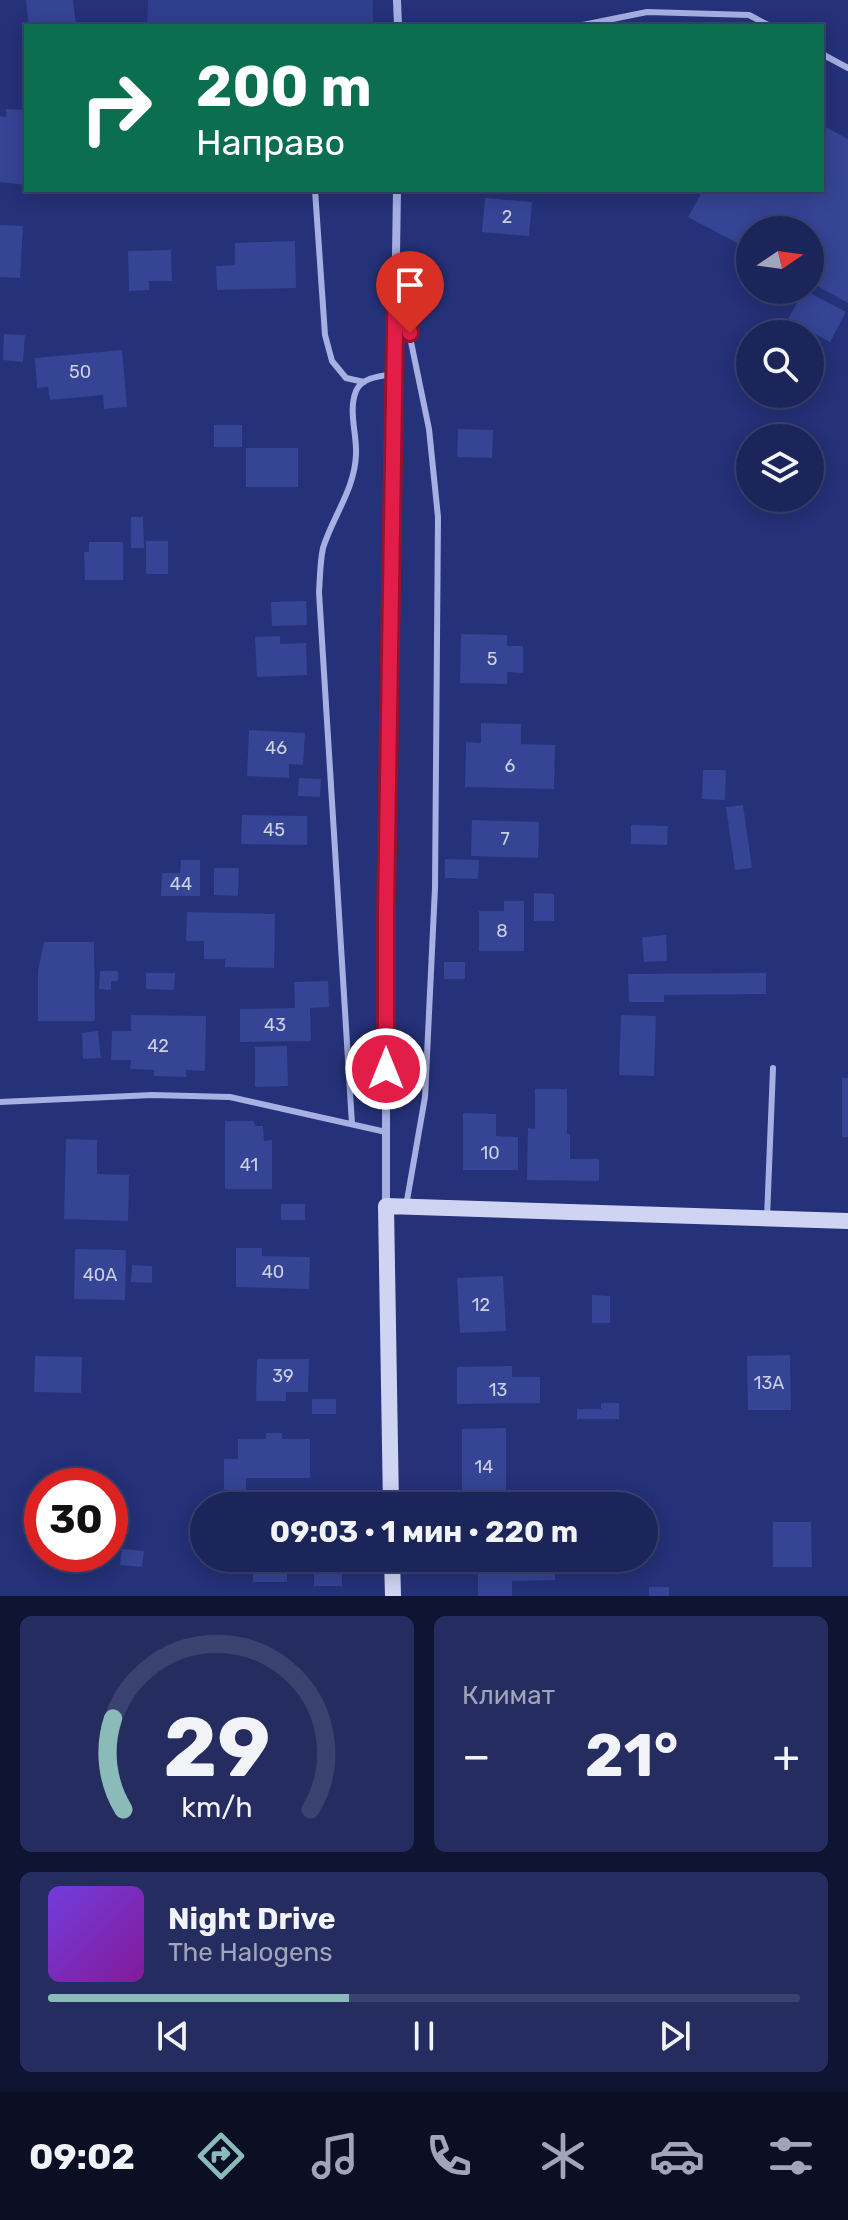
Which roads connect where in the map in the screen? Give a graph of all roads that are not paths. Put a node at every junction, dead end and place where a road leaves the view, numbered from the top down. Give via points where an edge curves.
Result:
1 (397, 0) edge
2 (398, 24) edge
3 (588, 24) edge
4 (766, 24) edge
5 (824, 55) edge
6 (848, 68) edge
7 (315, 192) edge
8 (397, 192) edge
9 (396, 267) junction
10 (394, 374) junction
11 (364, 382) junction
12 (773, 1068) dead end
13 (0, 1102) edge
14 (352, 1124) junction
15 (386, 1132) junction
16 (386, 1206) junction
17 (406, 1206) junction
18 (767, 1218) junction
19 (848, 1221) edge
20 (391, 1492) edge
21 (392, 1572) edge
22 (393, 1596) edge

1 - 2 street
3 - 4 lane via 647,12 749,15
5 - 6 lane
7 - 11 lane via 325,335 332,361 346,378
8 - 9 street
9 - 10 street
9 - 17 lane via 429,429 438,517 434,903 425,1097
10 - 11 lane
10 - 15 street
11 - 14 lane via 356,390 353,481 323,550 319,592
12 - 18 lane
13 - 14 lane via 230,1097
14 - 15 lane
15 - 16 street
16 - 17 street
16 - 20 street
17 - 18 street
18 - 19 street
21 - 22 street

